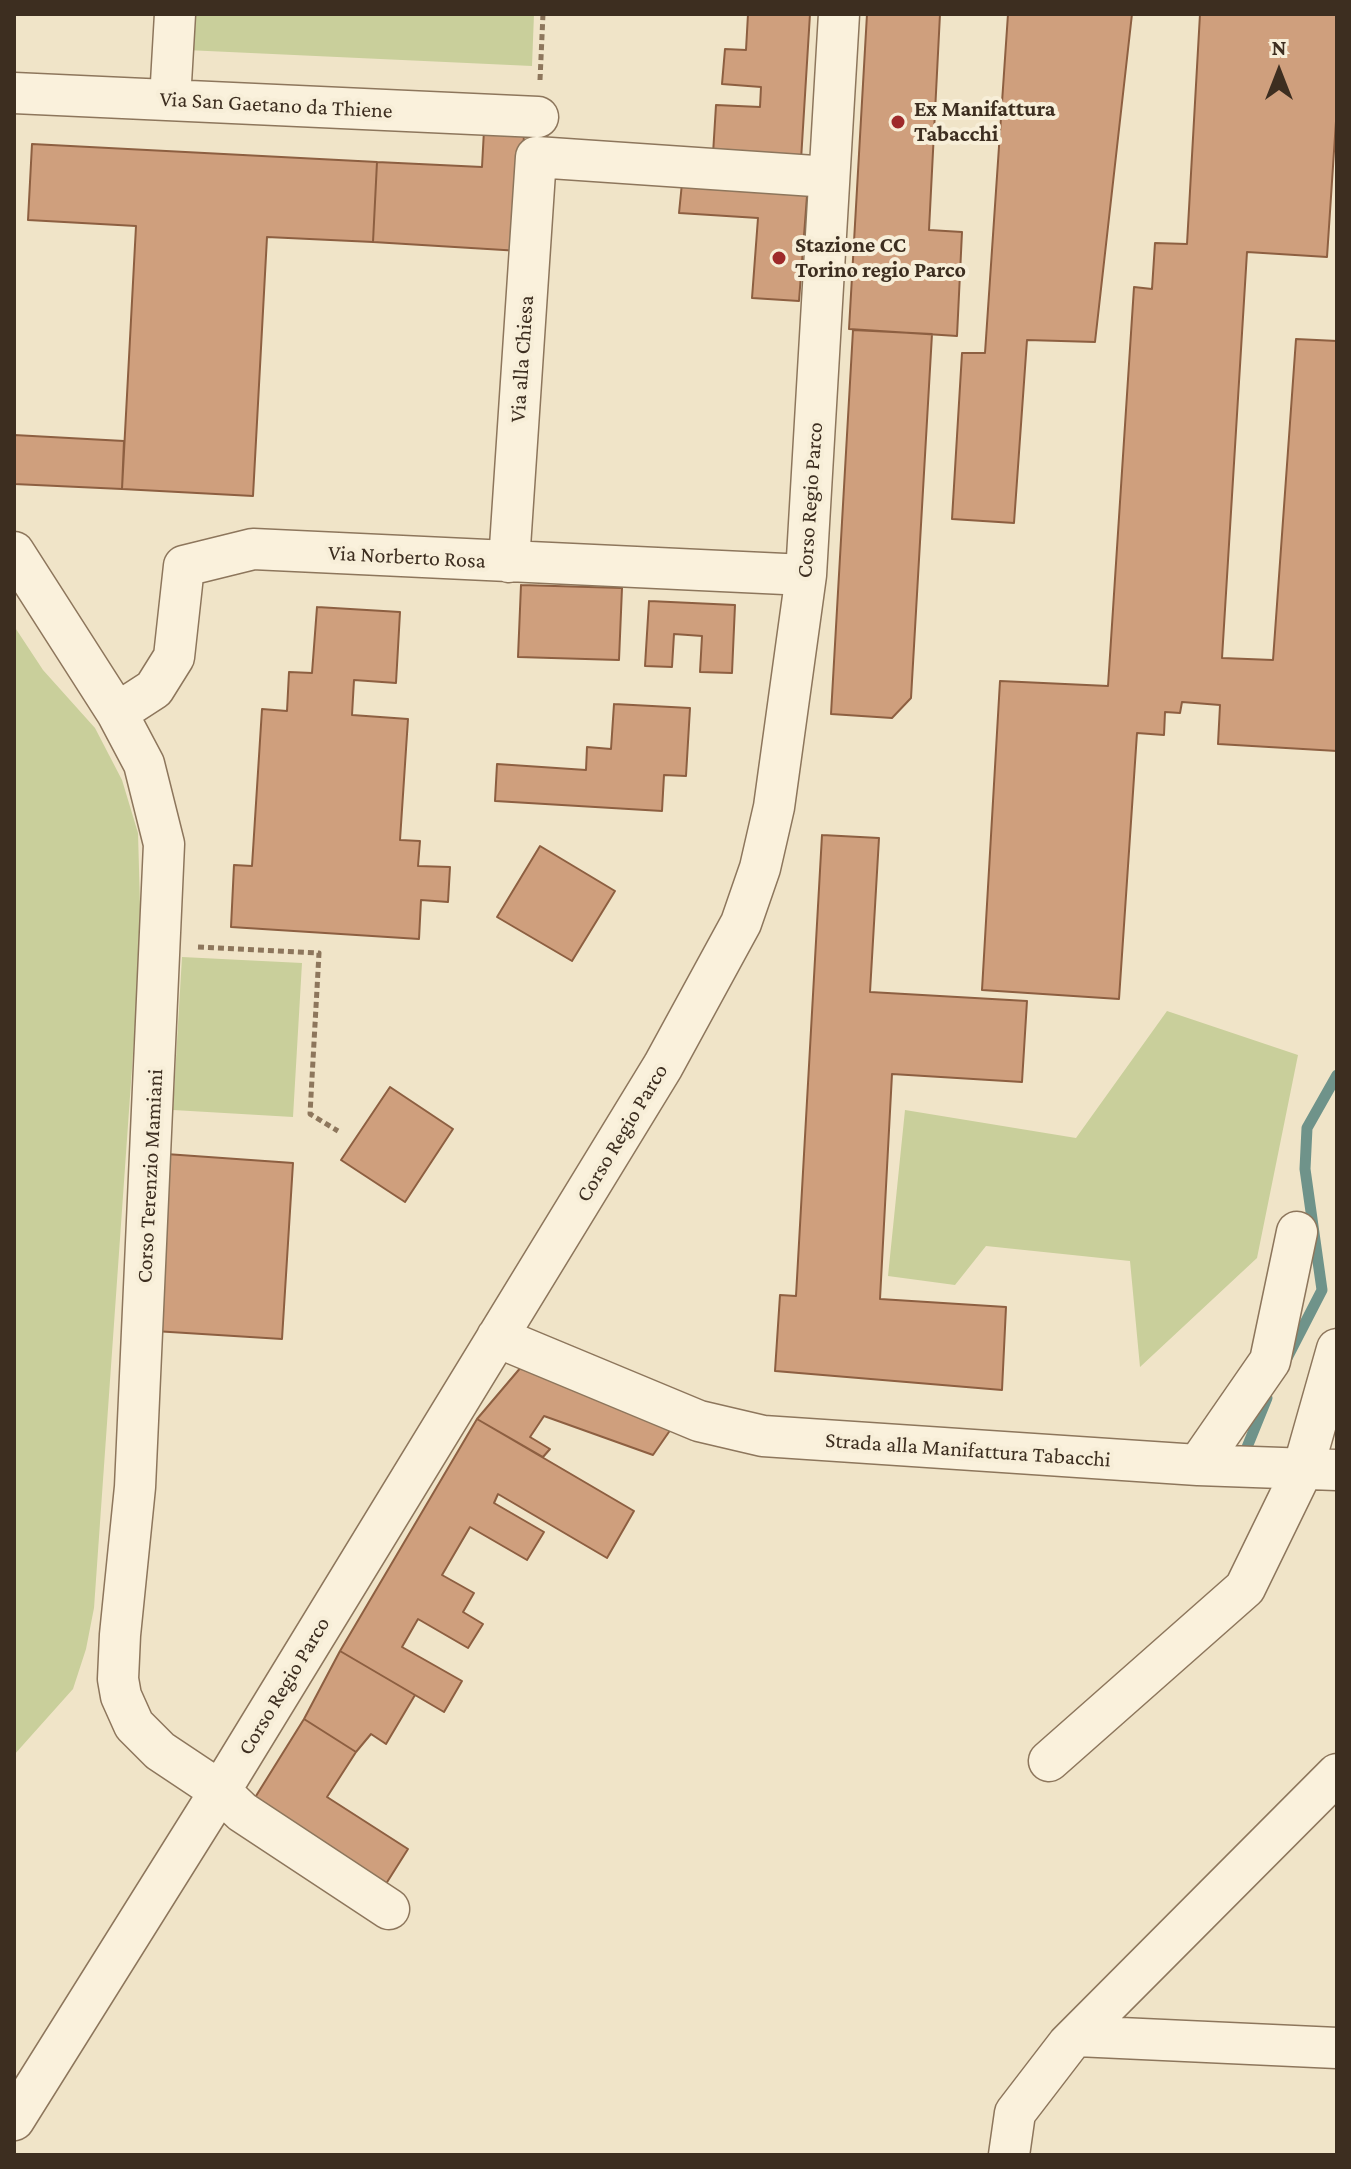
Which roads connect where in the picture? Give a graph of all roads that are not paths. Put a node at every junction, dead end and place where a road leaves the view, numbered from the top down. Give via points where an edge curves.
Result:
1 (175, 14) edge
2 (839, 14) edge
3 (14, 93) edge
4 (170, 100) junction
5 (538, 117) dead end
6 (829, 177) junction
7 (14, 552) edge
8 (509, 562) junction
9 (806, 575) junction
10 (117, 713) junction
11 (1297, 1232) dead end
12 (497, 1337) junction
13 (1337, 1349) edge
14 (1198, 1465) junction
15 (1320, 1470) edge
16 (1049, 1761) dead end
17 (1337, 1774) edge
18 (220, 1791) junction
19 (389, 1909) dead end
20 (1077, 2036) junction
21 (1337, 2048) edge
22 (14, 2120) edge
23 (1009, 2155) edge

1 - 4 street
2 - 6 street, Corso Regio Parco
3 - 4 street, Via San Gaetano da Thiene
4 - 5 street, Via San Gaetano da Thiene
6 - 8 street, Via alla Chiesa via 536,157
6 - 9 street, Corso Regio Parco
7 - 10 street, Corso Terenzio Mamiani
8 - 9 street, Via Norberto Rosa
8 - 10 street, Via Norberto Rosa via 253,549 184,566 174,657 154,689
9 - 12 street, Corso Regio Parco via 774,807 741,923 663,1066
10 - 18 street, Corso Terenzio Mamiani via 144,764 161,821 166,870 135,1487 118,1679 127,1713 144,1737
11 - 14 street via 1270,1361
12 - 14 street, Strada alla Manifattura Tabacchi via 699,1421 763,1436
12 - 18 street, Corso Regio Parco
13 - 15 street
14 - 15 street, Strada alla Manifattura Tabacchi
15 - 16 street via 1245,1588
17 - 20 street
18 - 19 street, Corso Terenzio Mamiani via 242,1812
18 - 22 street, Corso Regio Parco
20 - 21 street
20 - 23 street via 1015,2113

